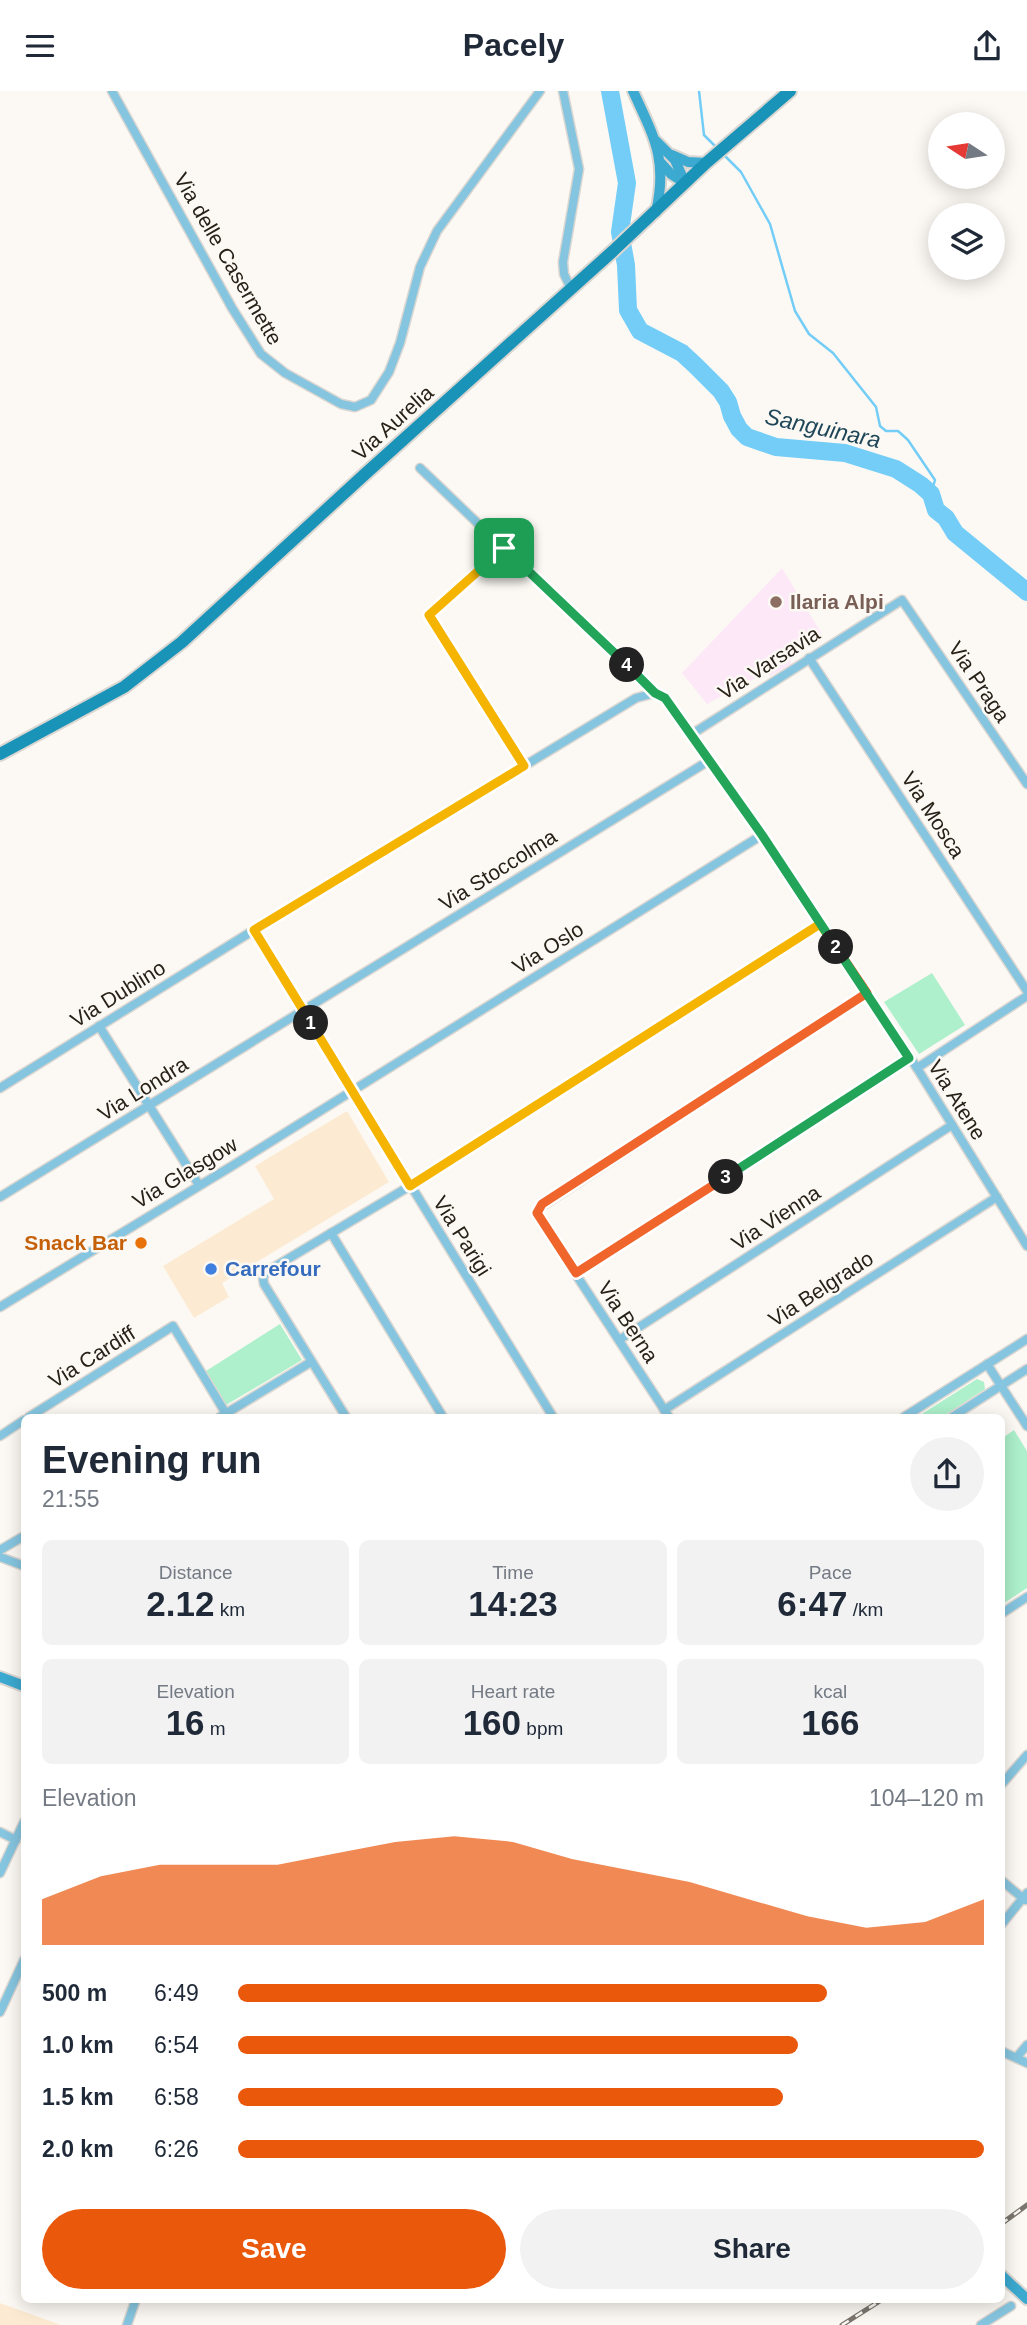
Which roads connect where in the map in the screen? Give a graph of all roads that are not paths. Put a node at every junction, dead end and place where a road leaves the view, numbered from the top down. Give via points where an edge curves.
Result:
1 (112, 91) edge
2 (540, 91) edge
3 (563, 91) edge
4 (633, 91) edge
5 (790, 91) edge
6 (665, 159) junction
7 (708, 162) junction
8 (685, 183) junction
9 (656, 212) junction
10 (570, 289) junction
11 (420, 468) dead end
12 (504, 548) junction
13 (902, 600) joint
14 (809, 658) junction
15 (655, 693) junction
16 (692, 734) junction
17 (0, 754) edge
18 (710, 759) junction
19 (524, 766) junction
20 (1027, 784) edge
21 (762, 835) junction
22 (820, 924) junction
23 (254, 930) junction
24 (867, 993) junction
25 (1027, 994) edge
26 (304, 1011) junction
27 (99, 1026) junction
28 (909, 1058) junction
29 (917, 1069) junction
30 (0, 1088) edge
31 (352, 1090) junction
32 (149, 1105) junction
33 (952, 1125) junction
34 (199, 1185) junction
35 (410, 1186) junction
36 (997, 1197) junction
37 (0, 1198) edge
38 (331, 1233) junction
39 (1027, 1246) edge
40 (576, 1273) junction
41 (0, 1307) edge
42 (1027, 1339) edge
43 (619, 1340) junction
44 (311, 1362) junction
45 (987, 1364) junction
46 (1027, 1369) edge
47 (1000, 1386) junction
48 (34, 1414) edge
49 (223, 1414) edge
50 (227, 1414) edge
51 (344, 1414) edge
52 (441, 1414) edge
53 (551, 1414) edge
54 (666, 1414) edge
55 (909, 1414) edge
56 (957, 1414) edge
57 (21, 1422) edge
58 (1027, 1426) edge
59 (0, 1436) edge
60 (21, 1538) edge
61 (0, 1551) edge
62 (0, 1557) edge
63 (21, 1565) edge
64 (1027, 1597) edge
65 (1005, 1611) edge
66 (0, 1677) edge
67 (21, 1685) edge
68 (1027, 1755) edge
69 (1005, 1780) edge
70 (21, 1829) edge
71 (0, 1832) edge
72 (16, 1840) junction
73 (0, 1874) edge
74 (1005, 1883) edge
75 (1026, 1898) edge
76 (1005, 1921) edge
77 (21, 1966) edge
78 (0, 2012) edge
79 (1027, 2045) edge
80 (1005, 2052) edge
81 (1017, 2057) junction
82 (1027, 2063) edge
83 (1005, 2279) edge
84 (1027, 2299) edge
85 (135, 2303) edge
86 (1012, 2306) dead end
87 (127, 2325) edge
88 (981, 2325) edge

1 - 2 street, Via delle Casermette via 256,349 285,373 355,407 371,400 389,372 420,267 438,232
3 - 10 street via 579,165 563,266
4 - 6 street
5 - 7 main road, Via Aurelia
6 - 7 street
6 - 8 street via 671,174
6 - 9 street
7 - 8 main road, Via Aurelia
8 - 9 main road, Via Aurelia
9 - 10 main road, Via Aurelia
10 - 17 main road, Via Aurelia via 163,658 105,698
11 - 12 street, Via Atene
12 - 15 street, Via Atene
12 - 19 street via 429,615
13 - 14 street, Via Varsavia
13 - 20 street, Via Praga
14 - 16 street, Via Varsavia
14 - 25 street, Via Mosca
15 - 16 street, Via Atene via 665,698
15 - 19 street, Via Dublino via 636,698
16 - 18 street, Via Atene
18 - 21 street, Via Atene
18 - 26 street, Via Stoccolma
19 - 23 street, Via Dublino
21 - 22 street, Via Atene
21 - 31 street, Via Oslo
22 - 24 street, Via Atene
22 - 35 street
23 - 26 street, Via Parigi
23 - 27 street, Via Dublino
24 - 28 street, Via Atene
24 - 40 street, Via Berna via 542,1204 539,1218
25 - 29 street
26 - 31 street, Via Parigi
26 - 32 street, Via Londra
27 - 30 street, Via Dublino
27 - 32 street
28 - 29 street, Via Atene
28 - 40 street
29 - 33 street, Via Atene
31 - 34 street, Via Glasgow
31 - 35 street, Via Parigi
32 - 34 street
32 - 37 street, Via Londra
33 - 36 street, Via Atene
33 - 43 street, Via Vienna
34 - 41 street, Via Glasgow
35 - 38 street
35 - 53 street, Via Parigi
36 - 39 street, Via Atene
36 - 54 street, Via Belgrado
38 - 44 street via 263,1277
38 - 52 street
40 - 43 street, Via Berna
42 - 45 street
43 - 54 street, Via Berna
44 - 50 street
44 - 51 street
45 - 47 street
45 - 55 street
46 - 47 street
47 - 56 street
47 - 58 street
48 - 49 street, Via Cardiff via 173,1326
57 - 59 street
60 - 61 street
62 - 63 street
64 - 65 street
66 - 67 street
68 - 69 street
70 - 72 street
71 - 72 street
72 - 73 street
74 - 75 street
75 - 76 street
77 - 78 street
79 - 81 street
80 - 81 street
81 - 82 street
83 - 84 street
85 - 87 street
86 - 88 street

